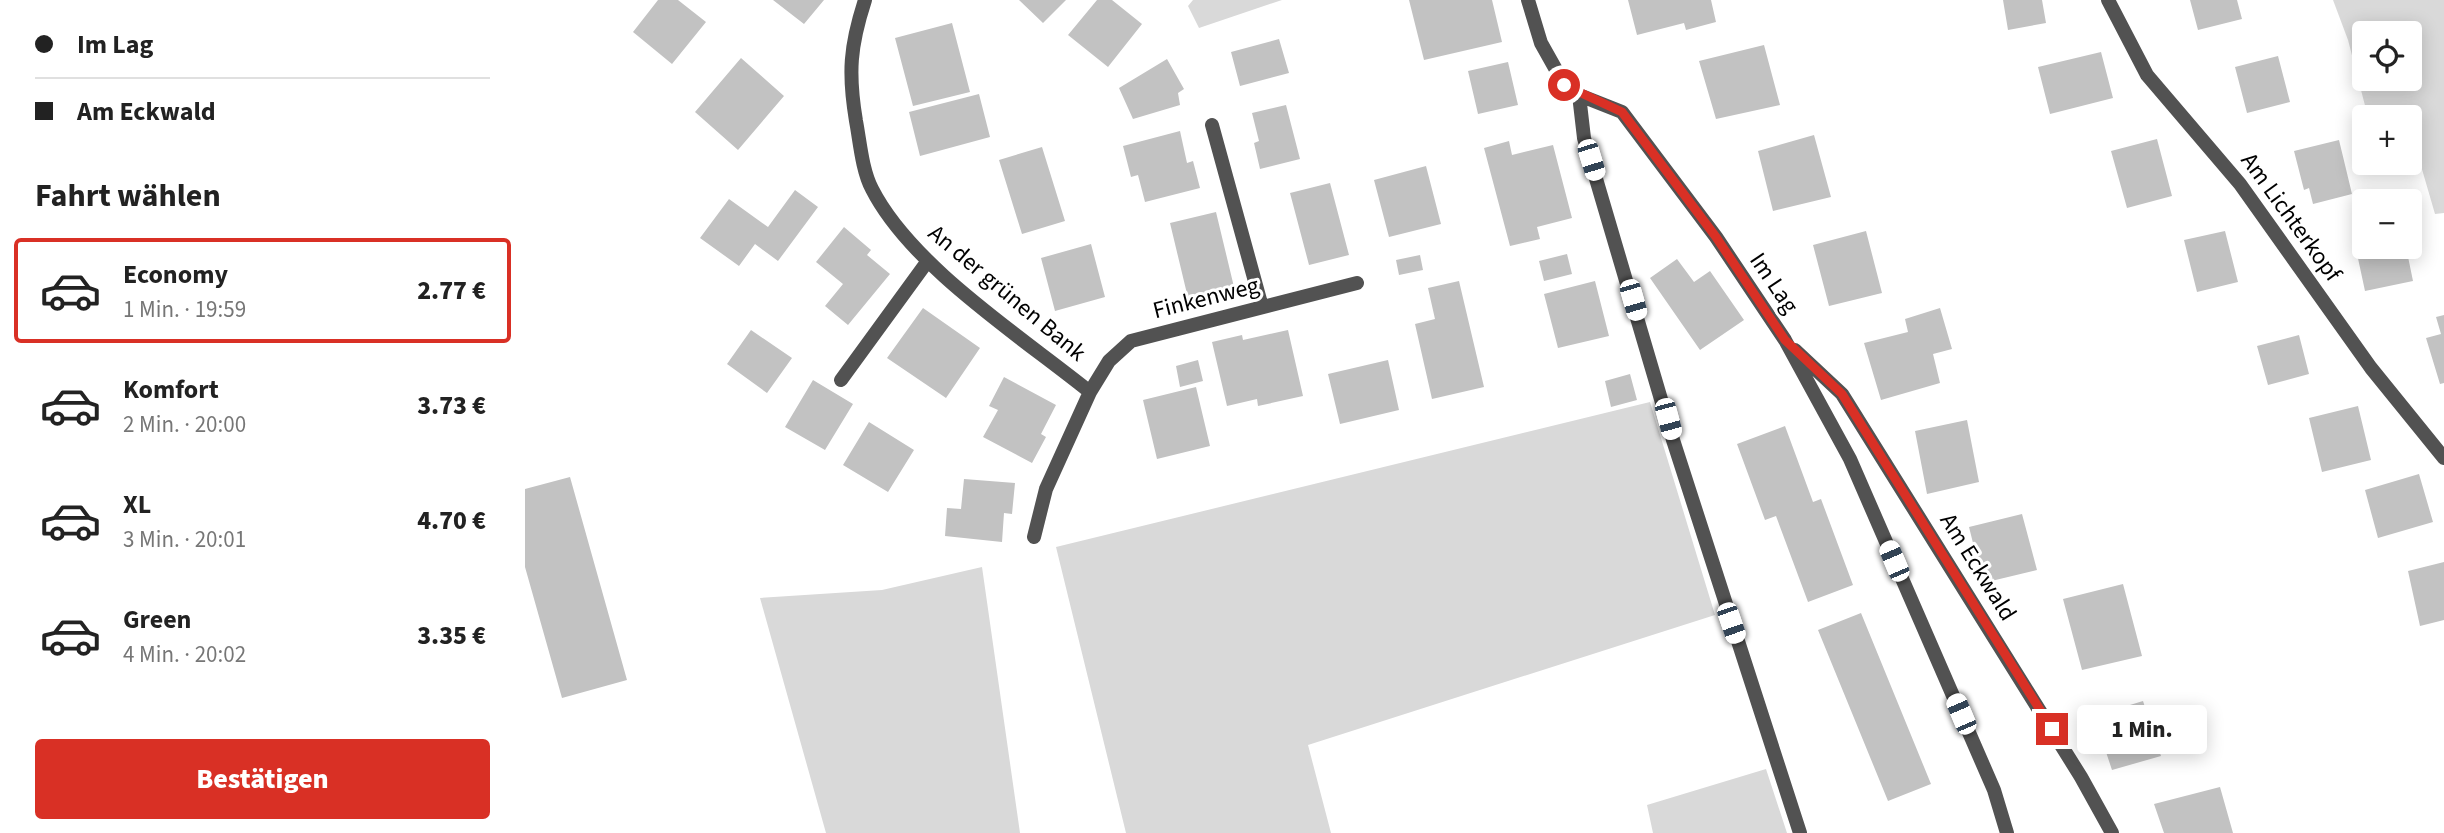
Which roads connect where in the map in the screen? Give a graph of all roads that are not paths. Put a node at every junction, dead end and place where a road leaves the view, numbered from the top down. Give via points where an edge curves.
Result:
1 (865, 0) edge
2 (1528, 0) edge
3 (2108, 0) edge
4 (1579, 94) junction
5 (1212, 125) dead end
6 (927, 262) junction
7 (1357, 283) dead end
8 (1262, 307) junction
9 (1785, 340) junction
10 (841, 380) dead end
11 (1090, 392) junction
12 (2444, 458) edge
13 (1034, 537) dead end
14 (1800, 833) edge
15 (2007, 833) edge
16 (2112, 833) edge

1 - 6 street, An der grünen Bank via 855,32 849,80 859,138 871,186 894,224
2 - 4 street, Im Lag via 1552,64 1564,85
3 - 12 street, Am Lichterkopf via 2147,75 2240,184 2371,368
4 - 9 street, Im Lag via 1622,112 1716,237
4 - 14 street via 1584,138 1673,440
5 - 8 street
6 - 10 street
6 - 11 street, An der grünen Bank
7 - 8 street, Finkenweg
8 - 11 street, Finkenweg via 1131,341 1109,362
9 - 15 street, Im Lag via 1850,459 1994,790
9 - 16 street, Am Eckwald via 1842,394 2067,753
11 - 13 street, An der grünen Bank via 1046,489

